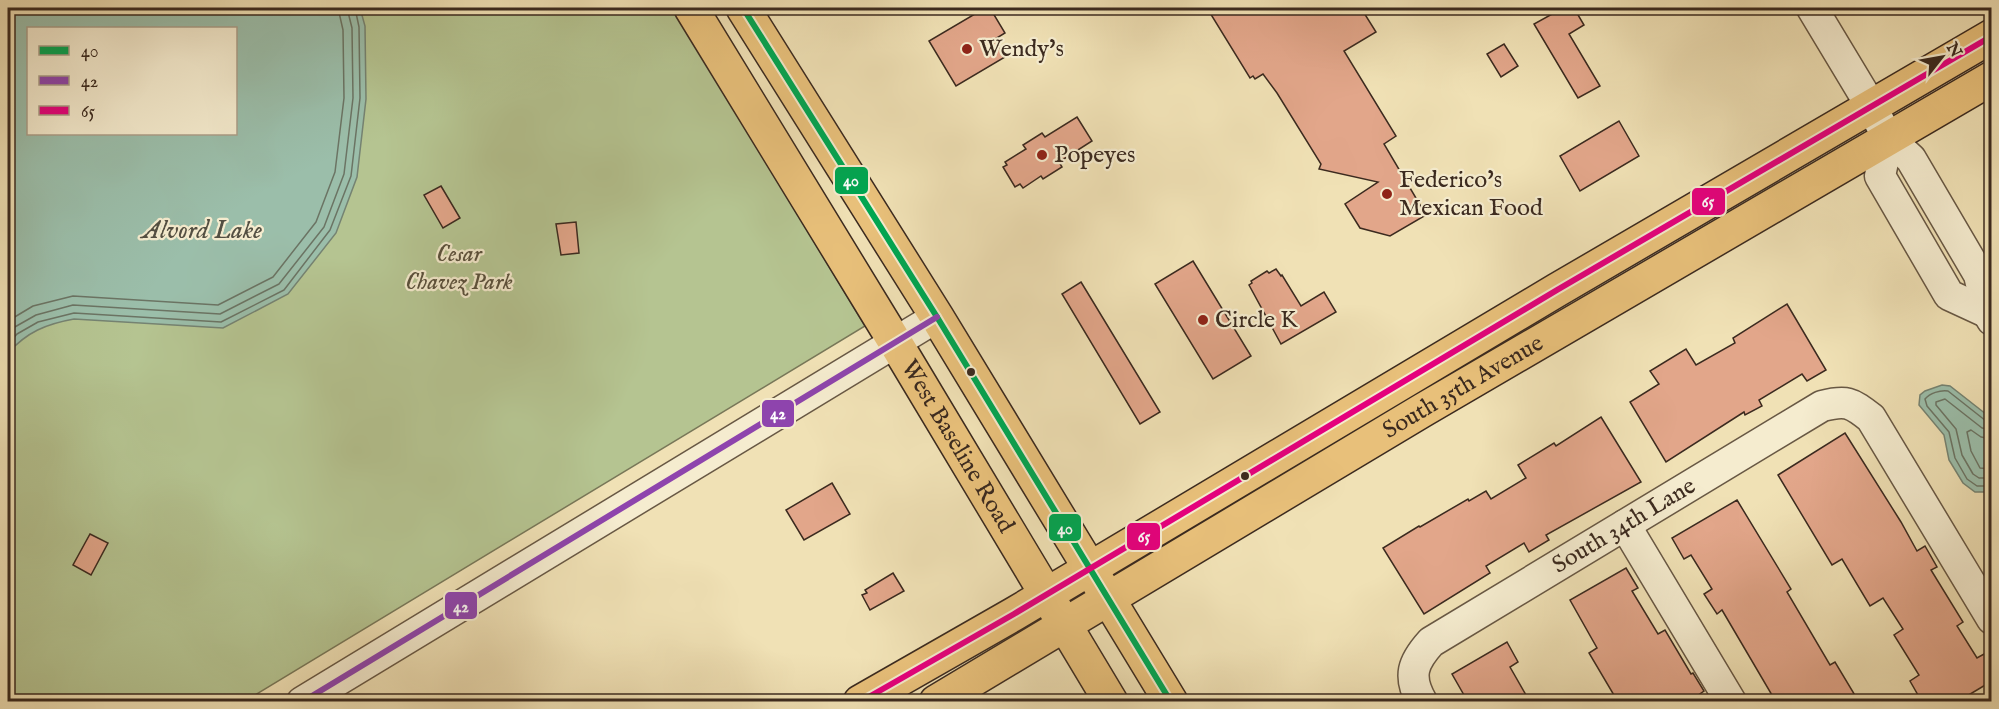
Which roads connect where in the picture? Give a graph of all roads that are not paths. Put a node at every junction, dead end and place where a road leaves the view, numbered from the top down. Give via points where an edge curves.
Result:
1 (691, 8) edge
2 (743, 8) edge
3 (1812, 8) edge
4 (1992, 36) edge
5 (779, 66) junction
6 (1992, 78) edge
7 (742, 90) junction
8 (1871, 106) junction
9 (1888, 138) junction
10 (1948, 222) junction
11 (1917, 240) junction
12 (1557, 290) junction
13 (1990, 315) edge
14 (937, 317) junction
15 (1574, 323) junction
16 (896, 342) junction
17 (1625, 525) junction
18 (1091, 567) junction
19 (1047, 594) junction
20 (1109, 598) junction
21 (1992, 619) edge
22 (1065, 625) junction
23 (1417, 688) edge
24 (302, 702) edge
25 (860, 702) edge
26 (936, 702) edge
27 (1111, 702) edge
28 (1171, 702) edge
29 (1731, 702) edge

1 - 7 main road, West Baseline Road
2 - 5 main road
3 - 8 street
4 - 8 main road, South 35th Avenue
5 - 7 main road
5 - 14 main road
6 - 9 main road, South 35th Avenue
7 - 16 main road, West Baseline Road
8 - 9 street
8 - 12 main road, South 35th Avenue
9 - 10 street via 1911,159
9 - 11 street via 1880,176
9 - 15 main road, South 35th Avenue
10 - 11 street
10 - 13 street via 1979,275
11 - 13 street via 1949,295
12 - 15 main road
12 - 18 main road, South 35th Avenue
14 - 16 street
14 - 18 main road, West Baseline Road
15 - 20 main road, South 35th Avenue
16 - 19 main road, West Baseline Road
16 - 24 street
17 - 21 street, South 34th Lane via 1822,406 1839,401 1855,405 1870,418
17 - 23 street, South 34th Lane via 1431,642 1418,657
17 - 29 street
18 - 19 main road, South 35th Avenue
18 - 20 main road, West Baseline Road
19 - 22 main road, West Baseline Road
19 - 25 main road, South 35th Avenue
20 - 22 main road, South 35th Avenue
20 - 28 main road, West Baseline Road
22 - 26 main road, South 35th Avenue
22 - 27 main road, West Baseline Road

